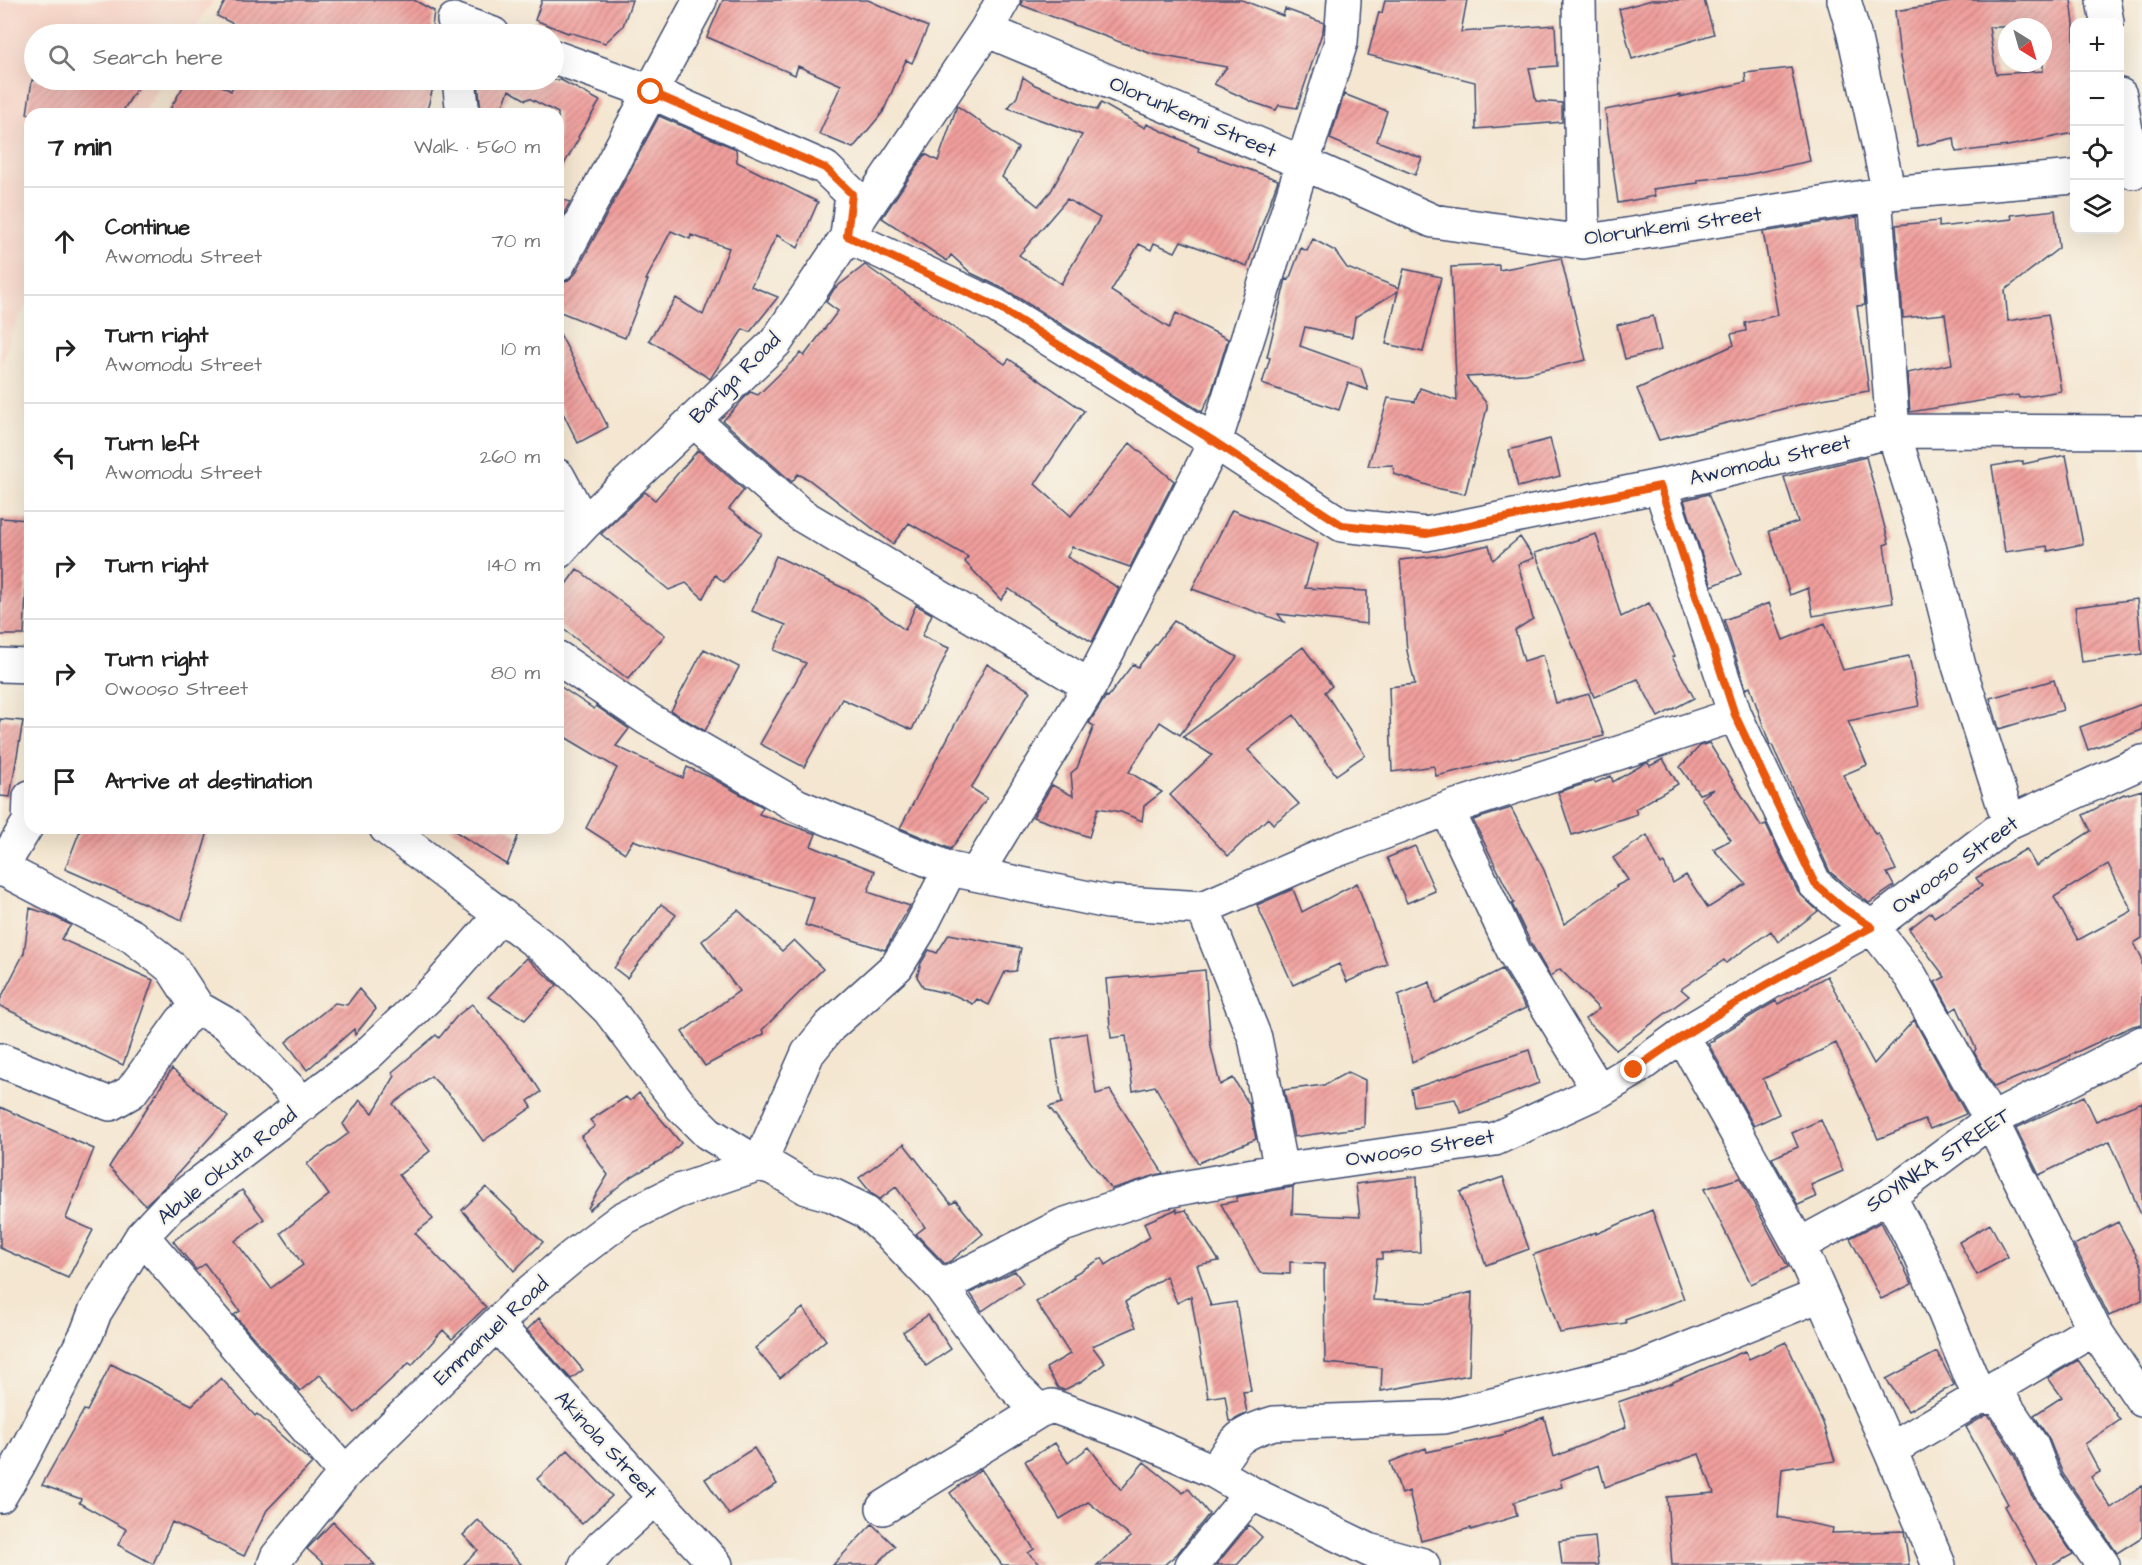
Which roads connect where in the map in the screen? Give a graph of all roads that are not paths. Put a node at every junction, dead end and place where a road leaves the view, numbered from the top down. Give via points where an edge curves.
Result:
1 (700, 0) edge
2 (1003, 0) edge
3 (1344, 0) edge
4 (1579, 0) edge
5 (1844, 0) edge
6 (2103, 0) edge
7 (452, 18) edge
8 (2106, 18) edge
9 (467, 24) edge
10 (986, 30) junction
11 (564, 61) edge
12 (460, 90) edge
13 (651, 92) junction
14 (462, 108) edge
15 (2124, 123) edge
16 (1303, 163) junction
17 (2131, 173) edge
18 (2070, 177) edge
19 (1882, 194) junction
20 (847, 236) junction
21 (1583, 242) junction
22 (564, 254) edge
23 (693, 420) junction
24 (1893, 431) junction
25 (2142, 432) edge
26 (1215, 442) junction
27 (1660, 486) junction
28 (564, 487) edge
29 (584, 524) junction
30 (564, 546) edge
31 (564, 662) edge
32 (0, 665) edge
33 (24, 666) edge
34 (1090, 686) junction
35 (1735, 715) junction
36 (2142, 762) edge
37 (1447, 809) junction
38 (2008, 822) junction
39 (24, 830) edge
40 (394, 834) edge
41 (0, 869) edge
42 (963, 871) junction
43 (1203, 908) junction
44 (500, 916) junction
45 (1872, 927) junction
46 (198, 1008) junction
47 (1682, 1035) junction
48 (2142, 1043) edge
49 (0, 1060) edge
50 (1599, 1091) junction
51 (304, 1104) junction
52 (1991, 1120) junction
53 (759, 1164) junction
54 (1281, 1170) junction
55 (1889, 1196) junction
56 (142, 1236) junction
57 (1798, 1245) junction
58 (941, 1287) junction
59 (1820, 1295) junction
60 (496, 1325) junction
61 (2094, 1329) junction
62 (1979, 1396) junction
63 (2142, 1400) edge
64 (1039, 1411) junction
65 (1890, 1450) junction
66 (1215, 1472) junction
67 (345, 1473) junction
68 (1251, 1493) junction
69 (0, 1496) edge
70 (655, 1498) junction
71 (883, 1508) dead end
72 (274, 1565) edge
73 (586, 1565) edge
74 (716, 1565) edge
75 (1192, 1565) edge
76 (1423, 1565) edge
77 (1939, 1565) edge
78 (2103, 1565) edge

1 - 13 street
2 - 10 street, Bariga Road
3 - 16 street via 1341,42
4 - 21 street
5 - 19 street via 1854,33
6 - 8 street
7 - 9 street
10 - 16 street, Olorunkemi Street
10 - 20 street, Bariga Road
11 - 13 street
12 - 14 street
13 - 20 street via 825,168 852,194
13 - 22 street
15 - 17 street
16 - 21 street, Olorunkemi Street via 1433,221
16 - 26 street
18 - 19 street, Olorunkemi Street
19 - 21 street, Olorunkemi Street
19 - 24 street
20 - 23 street, Bariga Road via 776,342
20 - 26 street, Awomodu Street via 996,306
23 - 29 street, Bariga Road
23 - 34 street via 801,515
24 - 25 street, Awomodu Street
24 - 27 street, Awomodu Street
24 - 38 street
26 - 27 street, Awomodu Street via 1342,525 1426,534
26 - 34 street
27 - 35 street
28 - 29 street
29 - 30 street, Bariga Road
31 - 42 street via 648,718 798,806
32 - 33 street
34 - 42 street
35 - 37 street
35 - 45 street via 1815,884
36 - 38 street, Owooso Street
37 - 43 street via 1329,853
37 - 50 street via 1514,952
38 - 45 street, Owooso Street
39 - 41 street
40 - 44 street
41 - 46 street via 132,936 172,968
42 - 43 street via 1108,902
42 - 53 street via 897,966 830,1026 808,1053
43 - 54 street via 1255,1038
44 - 51 street, Abule Okuta Road via 438,987 368,1055
44 - 53 street via 552,954 609,1010 681,1106 708,1133
45 - 47 street, Owooso Street
45 - 52 street via 1911,977
46 - 49 street via 182,1021 131,1092 110,1104
46 - 51 street via 228,1025
47 - 50 street, Owooso Street
47 - 57 street
48 - 52 street, SOYINKA STREET
50 - 54 street, Owooso Street via 1495,1139
51 - 56 street, Abule Okuta Road via 170,1206
52 - 55 street, SOYINKA STREET
52 - 61 street
53 - 58 street via 865,1211
53 - 60 street, Emmanuel Road via 676,1192 622,1219 565,1262
54 - 58 street, Owooso Street via 1161,1192 1064,1225
55 - 57 street, SOYINKA STREET
55 - 62 street via 1921,1256
56 - 67 street
56 - 69 street, Abule Okuta Road via 95,1312
57 - 59 street
58 - 64 street via 1011,1383
59 - 65 street
59 - 66 street via 1638,1369 1444,1417 1274,1423 1234,1441
60 - 67 street, Emmanuel Road
60 - 70 street, Akinola Street
61 - 62 street
61 - 63 street
62 - 65 street
62 - 78 street via 2000,1398 2032,1446 2046,1482
64 - 66 street via 1052,1406
64 - 71 street
65 - 77 street
66 - 68 street
67 - 72 street, Emmanuel Road
68 - 75 street
68 - 76 street via 1369,1550
70 - 73 street
70 - 74 street, Akinola Street

